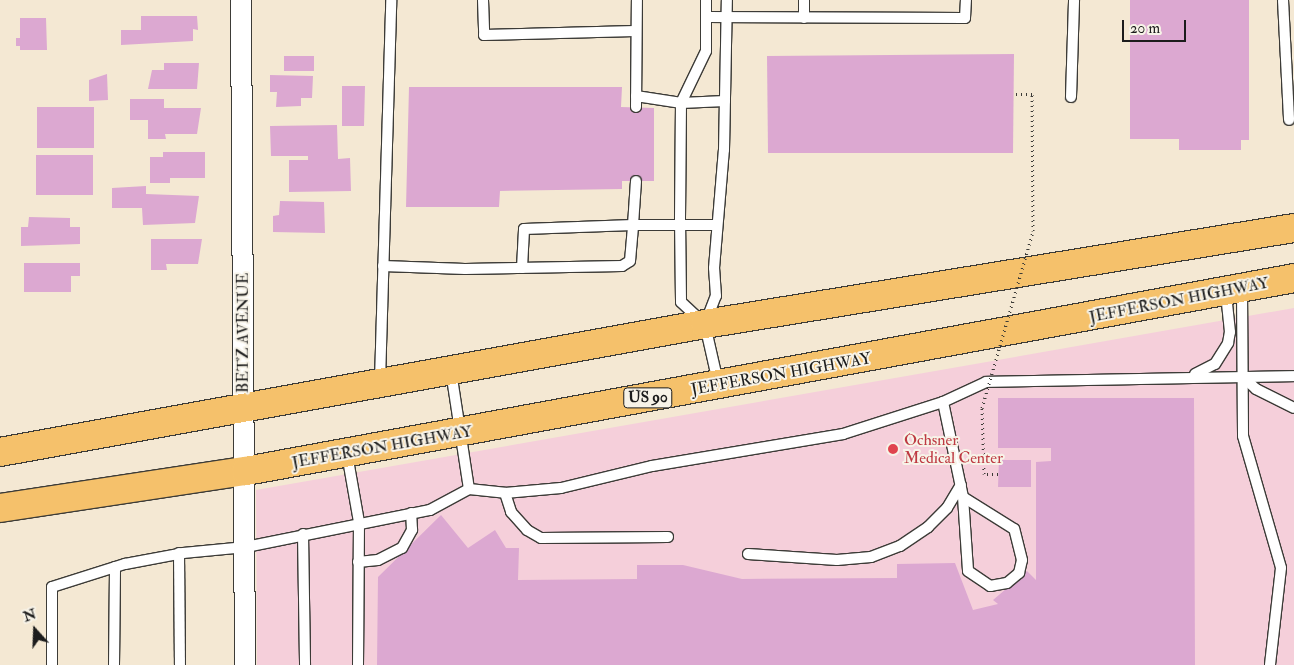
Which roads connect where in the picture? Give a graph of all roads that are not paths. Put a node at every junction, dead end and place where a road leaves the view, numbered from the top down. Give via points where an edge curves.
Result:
1 (241, 0) edge
2 (391, 0) edge
3 (483, 0) edge
4 (637, 0) edge
5 (706, 0) edge
6 (727, 0) edge
7 (804, 0) edge
8 (966, 0) edge
9 (1074, 0) edge
10 (1283, 0) edge
11 (706, 17) junction
12 (727, 17) junction
13 (804, 18) junction
14 (634, 31) junction
15 (636, 96) junction
16 (1071, 97) dead end
17 (725, 101) junction
18 (681, 103) junction
19 (636, 107) dead end
20 (1289, 120) dead end
21 (636, 181) dead end
22 (633, 225) junction
23 (680, 225) junction
24 (717, 226) junction
25 (1294, 228) edge
26 (383, 266) junction
27 (522, 268) junction
28 (1294, 278) edge
29 (1234, 290) junction
30 (704, 324) junction
31 (451, 370) junction
32 (1191, 376) junction
33 (1242, 376) junction
34 (1294, 376) edge
35 (380, 384) junction
36 (719, 385) junction
37 (943, 402) junction
38 (1294, 408) edge
39 (244, 410) junction
40 (462, 432) junction
41 (0, 452) edge
42 (346, 453) junction
43 (246, 471) junction
44 (961, 485) junction
45 (469, 489) junction
46 (505, 494) junction
47 (963, 497) junction
48 (0, 508) edge
49 (411, 514) junction
50 (359, 522) junction
51 (303, 534) junction
52 (668, 537) dead end
53 (246, 547) junction
54 (179, 554) junction
55 (748, 554) dead end
56 (358, 562) junction
57 (115, 567) junction
58 (52, 665) edge
59 (114, 665) edge
60 (180, 665) edge
61 (245, 665) edge
62 (305, 665) edge
63 (358, 665) edge
64 (1270, 665) edge

1 - 39 street, BETZ AVENUE
2 - 26 lane
3 - 14 lane via 484,35
4 - 14 lane
5 - 11 lane
6 - 12 lane
7 - 13 lane
8 - 13 lane via 966,18
9 - 16 lane
10 - 20 lane
11 - 12 lane
11 - 18 lane via 706,51
12 - 13 lane
12 - 17 lane
14 - 15 lane
15 - 18 lane
15 - 19 lane
17 - 18 lane
17 - 24 lane
18 - 23 lane
21 - 22 lane
22 - 23 lane
22 - 27 lane via 630,261 622,266
22 - 27 lane via 524,230
23 - 24 lane
23 - 30 lane via 681,302
24 - 30 lane via 716,296
25 - 30 main road
26 - 27 lane
26 - 35 lane
28 - 29 main road, JEFFERSON HIGHWAY / US 90
29 - 32 lane via 1228,342 1215,364
29 - 33 lane
29 - 36 main road, JEFFERSON HIGHWAY / US 90
30 - 31 main road
30 - 36 lane
31 - 35 main road
31 - 40 lane
32 - 33 lane
32 - 37 lane via 986,382
33 - 34 lane
33 - 38 lane via 1256,389
33 - 64 lane via 1243,436 1281,568
35 - 39 main road
36 - 40 main road, JEFFERSON HIGHWAY / US 90
37 - 44 lane
37 - 46 lane via 843,434 751,452 652,466 561,488
39 - 41 main road
39 - 43 street, BETZ AVENUE
40 - 42 main road, JEFFERSON HIGHWAY / US 90
40 - 45 lane
42 - 43 main road, JEFFERSON HIGHWAY / US 90
42 - 50 lane
43 - 48 main road, JEFFERSON HIGHWAY / US 90
43 - 53 street, BETZ AVENUE
44 - 47 lane
44 - 55 lane via 947,508 928,527 900,546 871,557 837,560
45 - 46 lane
45 - 49 lane via 430,510
46 - 52 lane via 511,512 527,530 541,538
47 - 47 lane via 968,571 990,586 1007,583 1019,573 1022,560 1014,529
49 - 50 lane
49 - 56 lane via 412,530 402,548 378,560
50 - 51 lane
50 - 56 lane
51 - 53 lane
51 - 62 lane
53 - 54 lane
53 - 61 street, BETZ AVENUE
54 - 57 lane
54 - 60 lane
56 - 63 lane
57 - 58 lane via 52,587
57 - 59 lane

